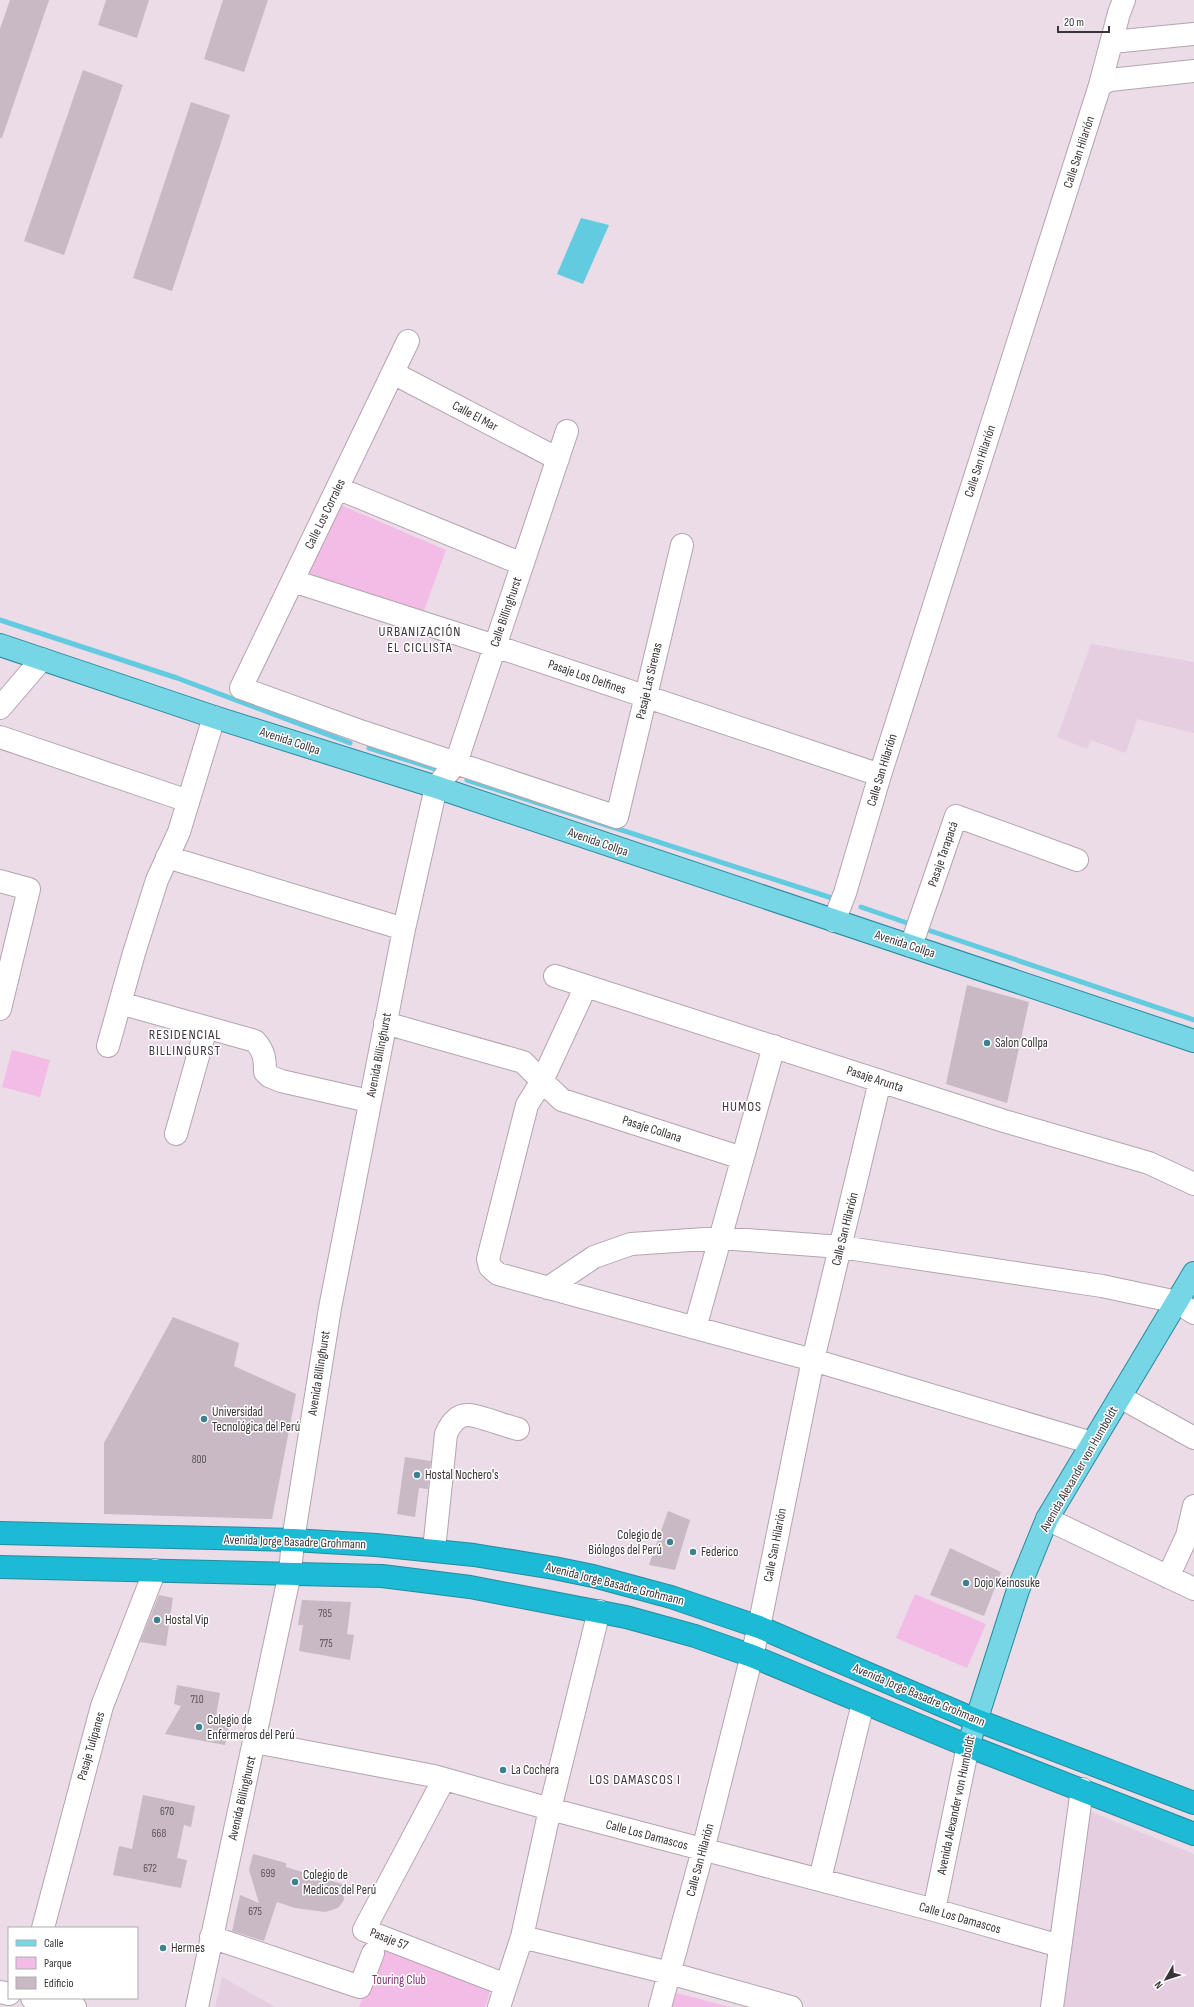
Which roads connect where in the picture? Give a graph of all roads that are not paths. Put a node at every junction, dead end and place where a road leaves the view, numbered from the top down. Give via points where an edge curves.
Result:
1 (1124, 0) edge
2 (1194, 34) edge
3 (1112, 42) junction
4 (1194, 71) edge
5 (1100, 85) junction
6 (408, 341) dead end
7 (392, 373) junction
8 (567, 431) dead end
9 (558, 459) junction
10 (337, 488) junction
11 (682, 545) dead end
12 (522, 564) junction
13 (293, 581) junction
14 (0, 645) edge
15 (495, 646) junction
16 (42, 659) junction
17 (646, 696) junction
18 (0, 708) edge
19 (214, 717) junction
20 (363, 732) junction
21 (0, 737) edge
22 (353, 761) junction
23 (456, 763) junction
24 (880, 775) junction
25 (436, 787) junction
26 (188, 801) junction
27 (167, 857) junction
28 (1077, 860) dead end
29 (0, 881) edge
30 (834, 921) junction
31 (404, 929) junction
32 (911, 946) junction
33 (554, 976) dead end
34 (586, 986) junction
35 (120, 1003) junction
36 (0, 1009) edge
37 (385, 1024) junction
38 (206, 1028) junction
39 (1194, 1041) edge
40 (108, 1046) dead end
41 (774, 1046) junction
42 (542, 1081) junction
43 (880, 1081) junction
44 (369, 1101) junction
45 (176, 1134) dead end
46 (742, 1158) junction
47 (1194, 1184) edge
48 (720, 1238) junction
49 (841, 1247) junction
50 (1194, 1273) edge
51 (548, 1288) junction
52 (1185, 1307) edge
53 (695, 1328) junction
54 (813, 1360) junction
55 (1120, 1397) junction
56 (518, 1429) dead end
57 (1194, 1438) edge
58 (1092, 1443) junction
59 (1194, 1506) edge
60 (1047, 1519) junction
61 (0, 1533) edge
62 (166, 1537) junction
63 (293, 1540) junction
64 (434, 1550) junction
65 (0, 1567) edge
66 (155, 1570) junction
67 (290, 1573) junction
68 (1168, 1577) junction
69 (1194, 1589) edge
70 (599, 1611) junction
71 (759, 1627) junction
72 (752, 1656) junction
73 (863, 1703) junction
74 (976, 1720) junction
75 (255, 1742) junction
76 (968, 1746) junction
77 (444, 1779) junction
78 (1082, 1789) junction
79 (1194, 1803) edge
80 (550, 1809) junction
81 (1194, 1834) edge
82 (703, 1850) junction
83 (820, 1879) junction
84 (934, 1910) junction
85 (43, 1927) edge
86 (211, 1937) junction
87 (522, 1937) junction
88 (1060, 1946) junction
89 (373, 1953) dead end
90 (669, 1973) junction
91 (506, 1985) junction
92 (37, 1999) edge
93 (75, 2007) edge
94 (197, 2007) edge
95 (499, 2007) edge
96 (660, 2007) edge
97 (791, 2007) edge
98 (1052, 2007) edge

1 - 3 street, Calle San Hilarión
2 - 3 street
3 - 5 street, Calle San Hilarión
4 - 5 street via 1110,80
5 - 24 street, Calle San Hilarión
6 - 7 street, Calle Los Corrales
7 - 9 street, Calle El Mar
7 - 10 street, Calle Los Corrales
8 - 9 street, Calle Billinghurst
9 - 12 street, Calle Billinghurst
10 - 12 street
10 - 13 street, Calle Los Corrales
11 - 17 street, Pasaje Las Sirenas
12 - 15 street, Calle Billinghurst
13 - 15 street, Pasaje Los Delfines
13 - 20 street, Calle Los Corrales via 241,688
14 - 16 main road, Avenida Collpa
15 - 17 street, Pasaje Los Delfines
15 - 23 street, Calle Billinghurst
16 - 18 street
16 - 19 main road, Avenida Collpa
17 - 23 street, Pasaje Las Sirenas via 617,817
17 - 24 street, Pasaje Los Delfines
19 - 22 main road, Avenida Collpa
19 - 26 street
20 - 22 street
20 - 23 street
21 - 26 street
22 - 25 main road, Avenida Collpa
23 - 25 street, Calle Billinghurst
24 - 30 street, Calle San Hilarión via 845,893
25 - 30 main road, Avenida Collpa
25 - 31 street, Avenida Billinghurst
26 - 27 street via 179,832
27 - 31 street
27 - 35 street
28 - 32 street, Pasaje Tarapacá via 956,816
29 - 36 street via 29,889
30 - 32 main road, Avenida Collpa
31 - 37 street, Avenida Billinghurst
32 - 39 main road, Avenida Collpa
33 - 34 street, Pasaje Arunta
34 - 41 street, Pasaje Arunta
34 - 42 street
35 - 38 street
35 - 40 street
37 - 42 street via 523,1062
37 - 44 street, Avenida Billinghurst
38 - 44 street via 255,1041 265,1055 265,1072 269,1076
38 - 45 street
41 - 43 street, Pasaje Arunta
41 - 46 street
42 - 46 street, Pasaje Collana via 562,1100
42 - 51 street via 527,1105 488,1259 490,1267 498,1274
43 - 47 street, Pasaje Arunta via 1004,1121 1149,1163
43 - 49 street, Calle San Hilarión
44 - 63 street, Avenida Billinghurst via 330,1308
46 - 48 street
48 - 49 street
48 - 51 street via 632,1244 594,1257
48 - 53 street
49 - 52 street via 1102,1286
49 - 54 street, Calle San Hilarión
50 - 52 main road, Avenida Alexander von Humboldt
51 - 53 street
52 - 55 main road, Avenida Alexander von Humboldt
53 - 54 street
54 - 58 street
54 - 71 street, Calle San Hilarión
55 - 57 street
55 - 58 main road, Avenida Alexander von Humboldt
56 - 64 street via 468,1415 458,1418 451,1424 446,1434
58 - 60 main road, Avenida Alexander von Humboldt
59 - 68 street via 1187,1536
60 - 68 street
60 - 74 main road, Avenida Alexander von Humboldt via 1018,1590
61 - 62 highway, Avenida Jorge Basadre Grohmann
62 - 63 highway, Avenida Jorge Basadre Grohmann
62 - 66 highway
63 - 64 highway, Avenida Jorge Basadre Grohmann
63 - 67 street, Avenida Billinghurst
64 - 71 highway, Avenida Jorge Basadre Grohmann via 514,1561 593,1576 671,1597
65 - 66 highway
66 - 67 highway
66 - 85 street, Pasaje Tulipanes via 102,1706
67 - 70 highway via 382,1576 433,1582
67 - 75 street, Avenida Billinghurst
68 - 69 street
70 - 72 highway via 682,1632
70 - 80 street
71 - 72 street, Calle San Hilarión
71 - 74 highway, Avenida Jorge Basadre Grohmann
72 - 73 highway
72 - 82 street, Calle San Hilarión
73 - 76 highway
73 - 83 street
74 - 76 main road, Avenida Alexander von Humboldt
74 - 79 highway, Avenida Jorge Basadre Grohmann
75 - 77 street, Calle Los Damascos
75 - 86 street, Avenida Billinghurst
76 - 78 highway
76 - 84 street, Avenida Alexander von Humboldt
77 - 80 street, Calle Los Damascos
77 - 91 street, Pasaje 57 via 364,1930
78 - 81 highway
78 - 88 street
80 - 82 street, Calle Los Damascos
80 - 87 street
82 - 83 street, Calle Los Damascos
82 - 90 street, Calle San Hilarión
83 - 84 street, Calle Los Damascos
84 - 88 street, Calle Los Damascos
86 - 89 street via 360,1987
86 - 94 street, Avenida Billinghurst
87 - 90 street
87 - 91 street
88 - 98 street
90 - 96 street, Calle San Hilarión
90 - 97 street
91 - 95 street
92 - 93 street

